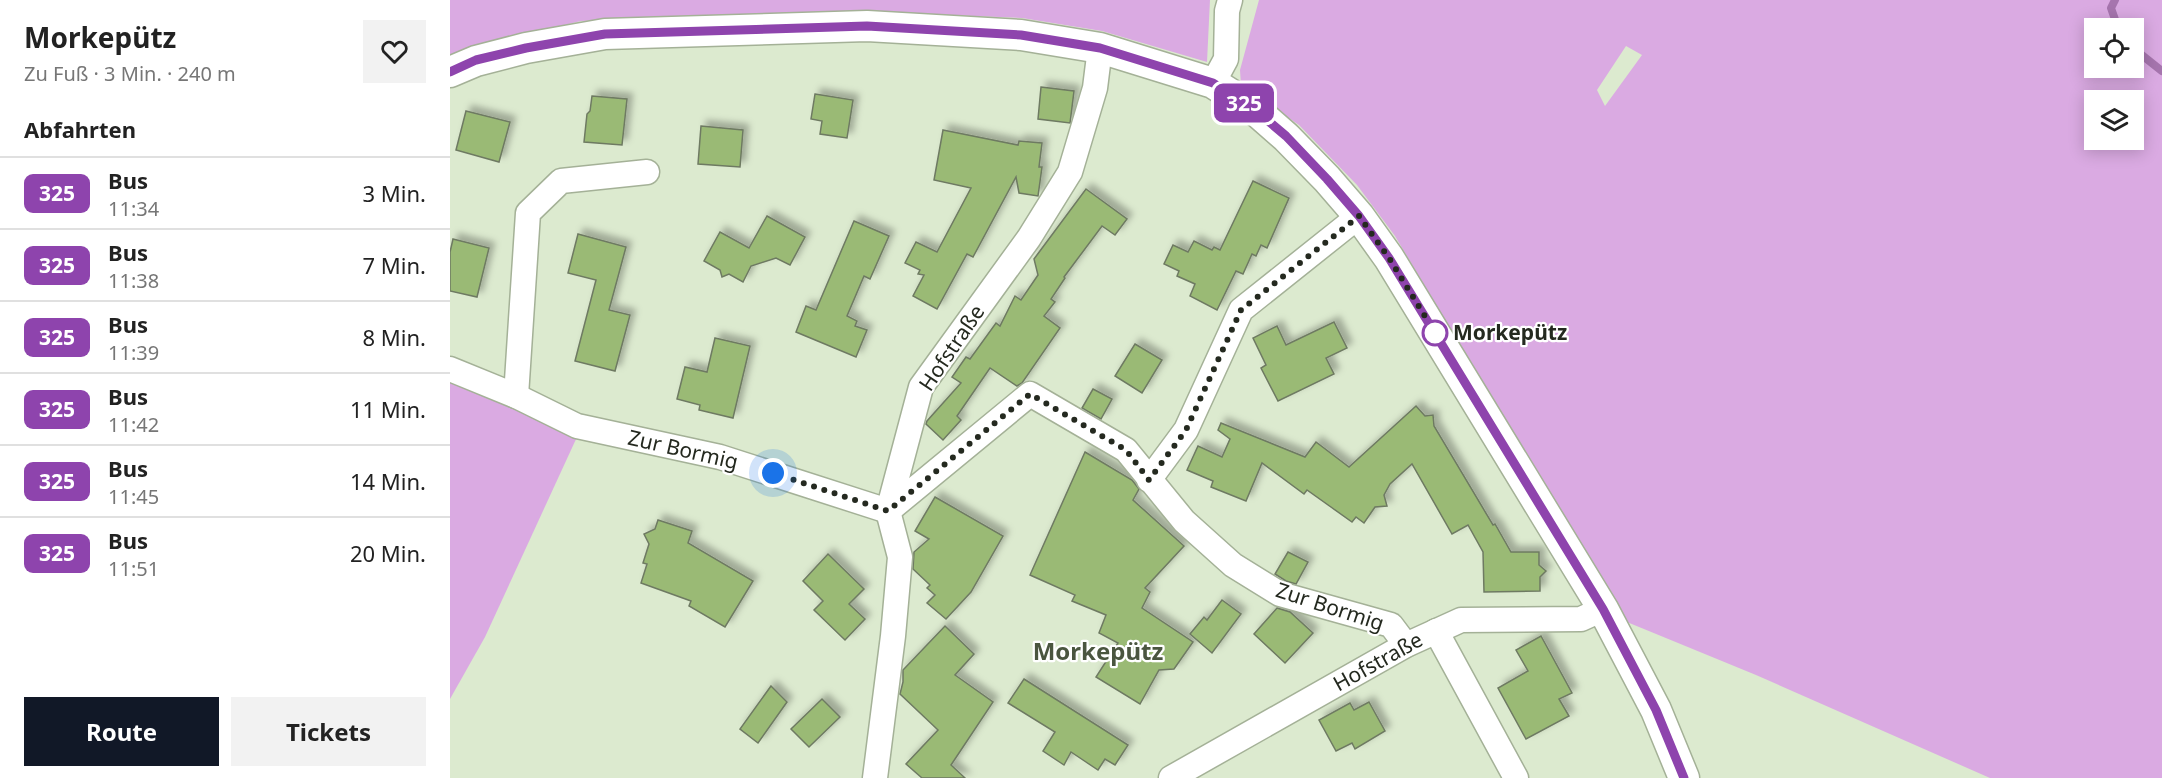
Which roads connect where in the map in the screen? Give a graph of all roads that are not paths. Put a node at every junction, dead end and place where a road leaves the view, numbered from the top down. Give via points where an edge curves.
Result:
1 (1224, 4) edge
2 (1100, 48) junction
3 (450, 72) edge
4 (1213, 83) junction
5 (647, 172) dead end
6 (1359, 216) junction
7 (450, 369) edge
8 (516, 396) junction
9 (1149, 480) junction
10 (888, 511) junction
11 (1603, 609) junction
12 (1436, 630) junction
13 (1406, 645) junction
14 (875, 778) edge
15 (1171, 778) edge
16 (1516, 778) edge
17 (1684, 778) edge

1 - 4 street via 1226,59
2 - 3 street via 1021,35 867,26 605,34 476,60
2 - 4 street
2 - 10 street, Hofstraße via 1095,88 1070,172 1029,238 921,387
4 - 6 street via 1254,109 1286,136
5 - 8 street via 561,181 528,213
6 - 9 street via 1241,310 1186,430
6 - 11 street via 1389,258
7 - 8 street, Zur Bormig
8 - 10 street, Zur Bormig via 577,426 720,457
9 - 10 street, Zur Bormig via 1126,450 1030,394
9 - 13 street, Zur Bormig via 1184,521 1233,565 1280,594 1391,625
10 - 14 street, Hofstraße via 900,557
11 - 12 street, Hofstraße via 1581,619 1461,620
11 - 17 street via 1656,710
12 - 13 street, Hofstraße
12 - 16 street
13 - 15 street, Hofstraße

